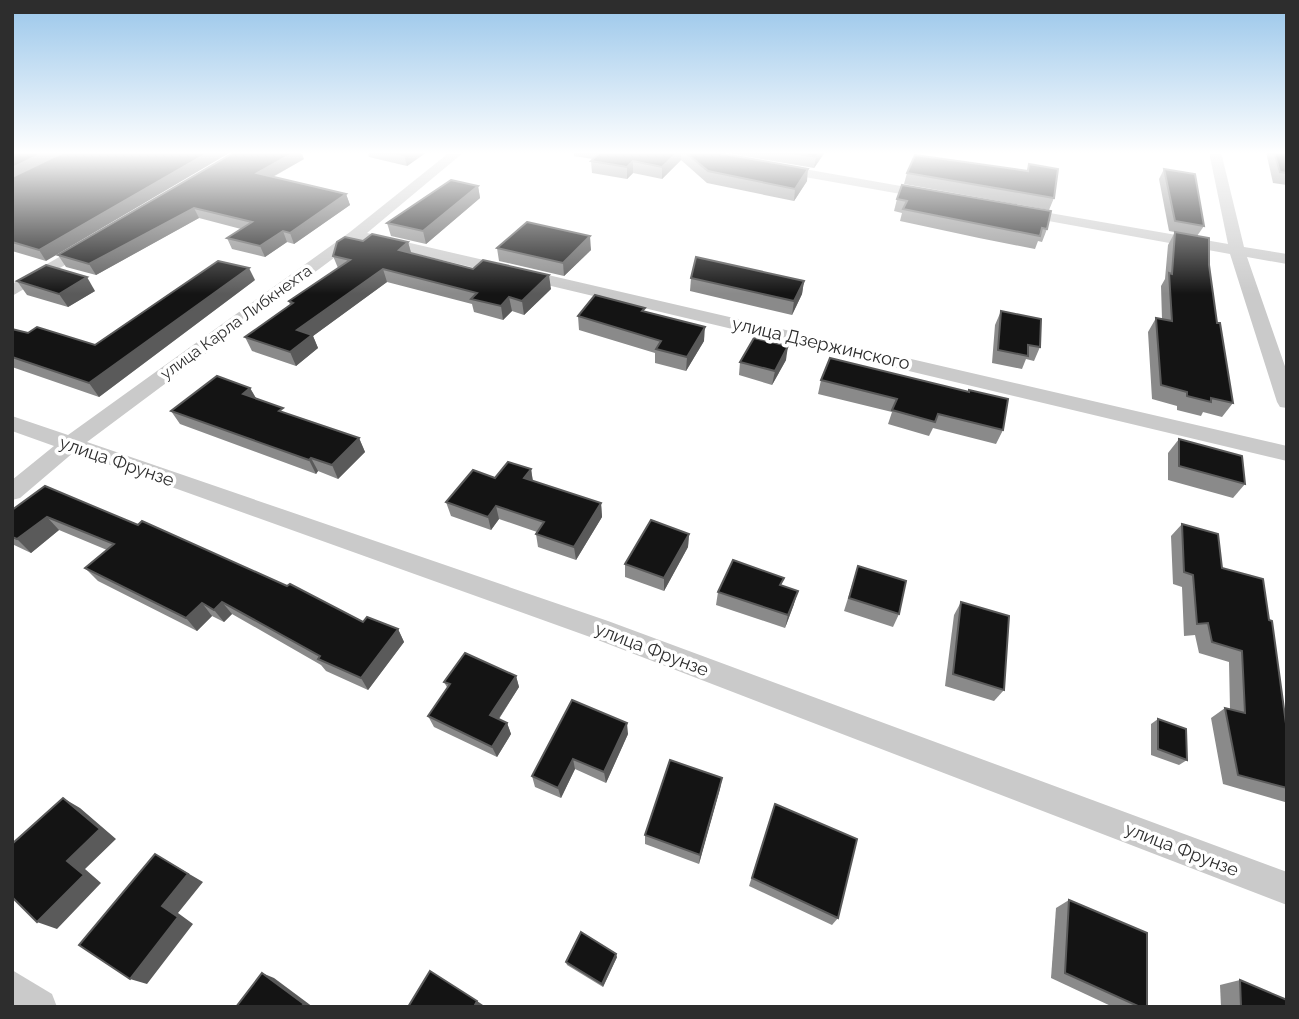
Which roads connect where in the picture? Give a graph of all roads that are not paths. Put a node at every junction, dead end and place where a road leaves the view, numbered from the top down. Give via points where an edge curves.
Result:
1 (399, 200) edge
2 (1226, 200) edge
3 (1009, 210) edge
4 (106, 235) edge
5 (355, 235) junction
6 (1237, 250) junction
7 (1287, 259) edge
8 (12, 291) edge
9 (1287, 402) edge
10 (12, 422) edge
11 (69, 444) junction
12 (1287, 454) edge
13 (12, 492) edge
14 (1287, 889) edge
15 (12, 988) edge
16 (39, 1007) edge

1 - 5 street, улица Карла Либкнехта
2 - 6 street
3 - 6 street
4 - 8 street
5 - 11 street, улица Карла Либкнехта
5 - 12 street, улица Дзержинского
6 - 7 street
6 - 9 street
10 - 11 street, улица Фрунзе
11 - 13 street, улица Карла Либкнехта
11 - 14 street, улица Фрунзе via 599,629
15 - 16 street

